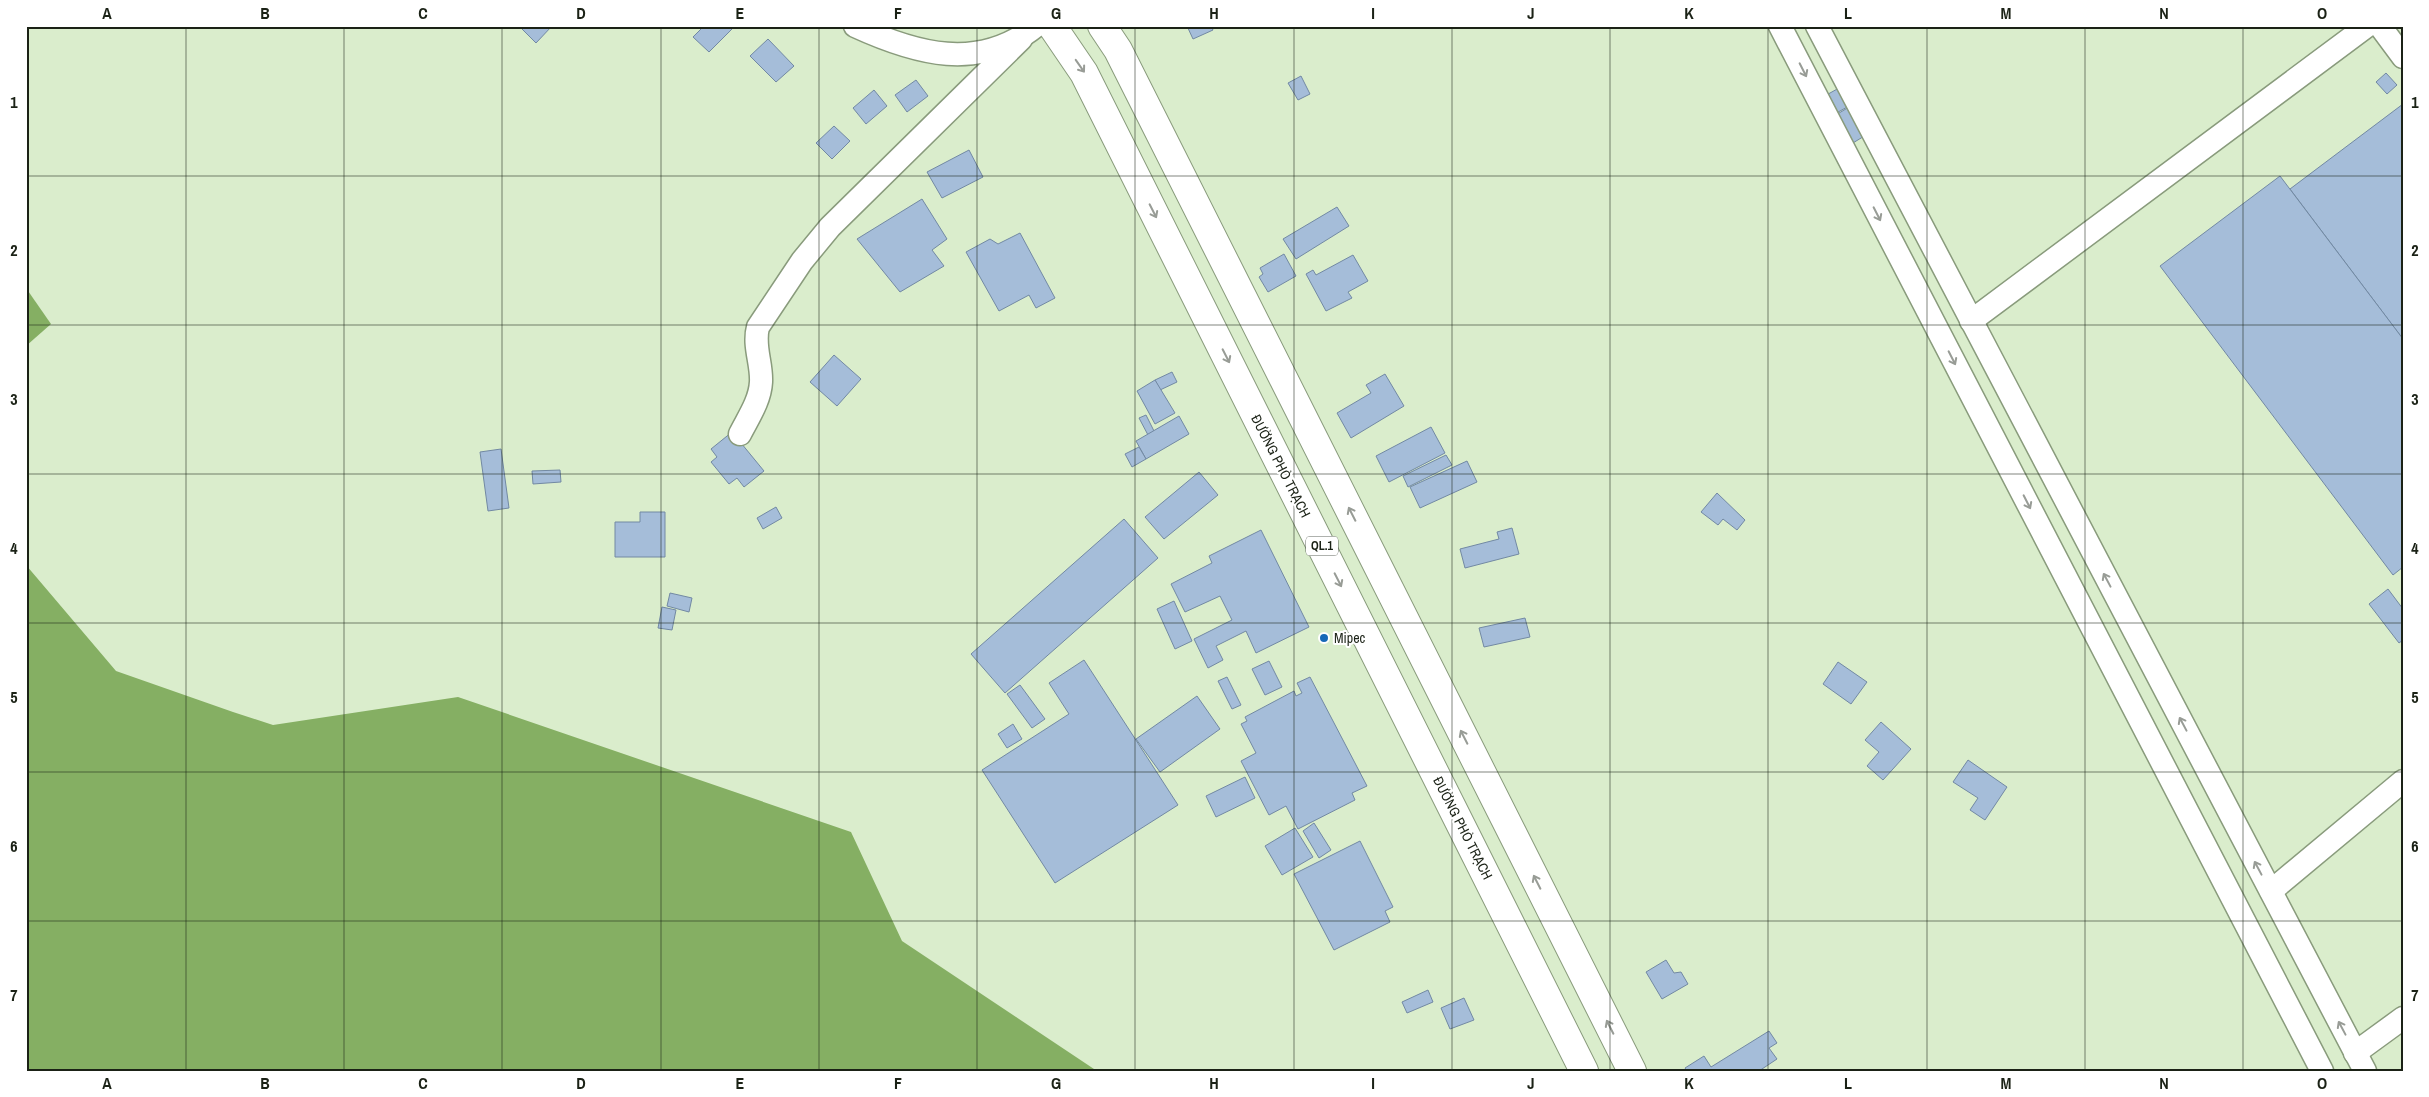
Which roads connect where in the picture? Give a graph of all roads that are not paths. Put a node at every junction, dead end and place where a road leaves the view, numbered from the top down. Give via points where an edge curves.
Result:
1 (855, 26) edge
2 (1052, 26) edge
3 (1102, 26) edge
4 (1780, 26) edge
5 (1817, 26) edge
6 (2367, 26) edge
7 (2380, 26) edge
8 (1029, 32) edge
9 (2403, 57) edge
10 (1971, 321) junction
11 (740, 434) dead end
12 (2403, 781) edge
13 (2271, 891) junction
14 (2403, 1018) edge
15 (2360, 1062) edge
16 (1584, 1071) edge
17 (1632, 1071) edge
18 (2322, 1071) edge

1 - 8 street via 927,52 965,56 982,53
2 -> 16 highway, ĐƯỜNG PHÒ TRẠCH / QL.1 via 1084,73
17 -> 3 highway via 1118,50
4 -> 18 street
5 - 10 street
6 - 10 street
7 - 9 street
8 - 11 street via 830,227 802,261 758,327 755,337 760,392
13 -> 10 street
12 - 13 street
15 -> 13 street
14 - 15 street

